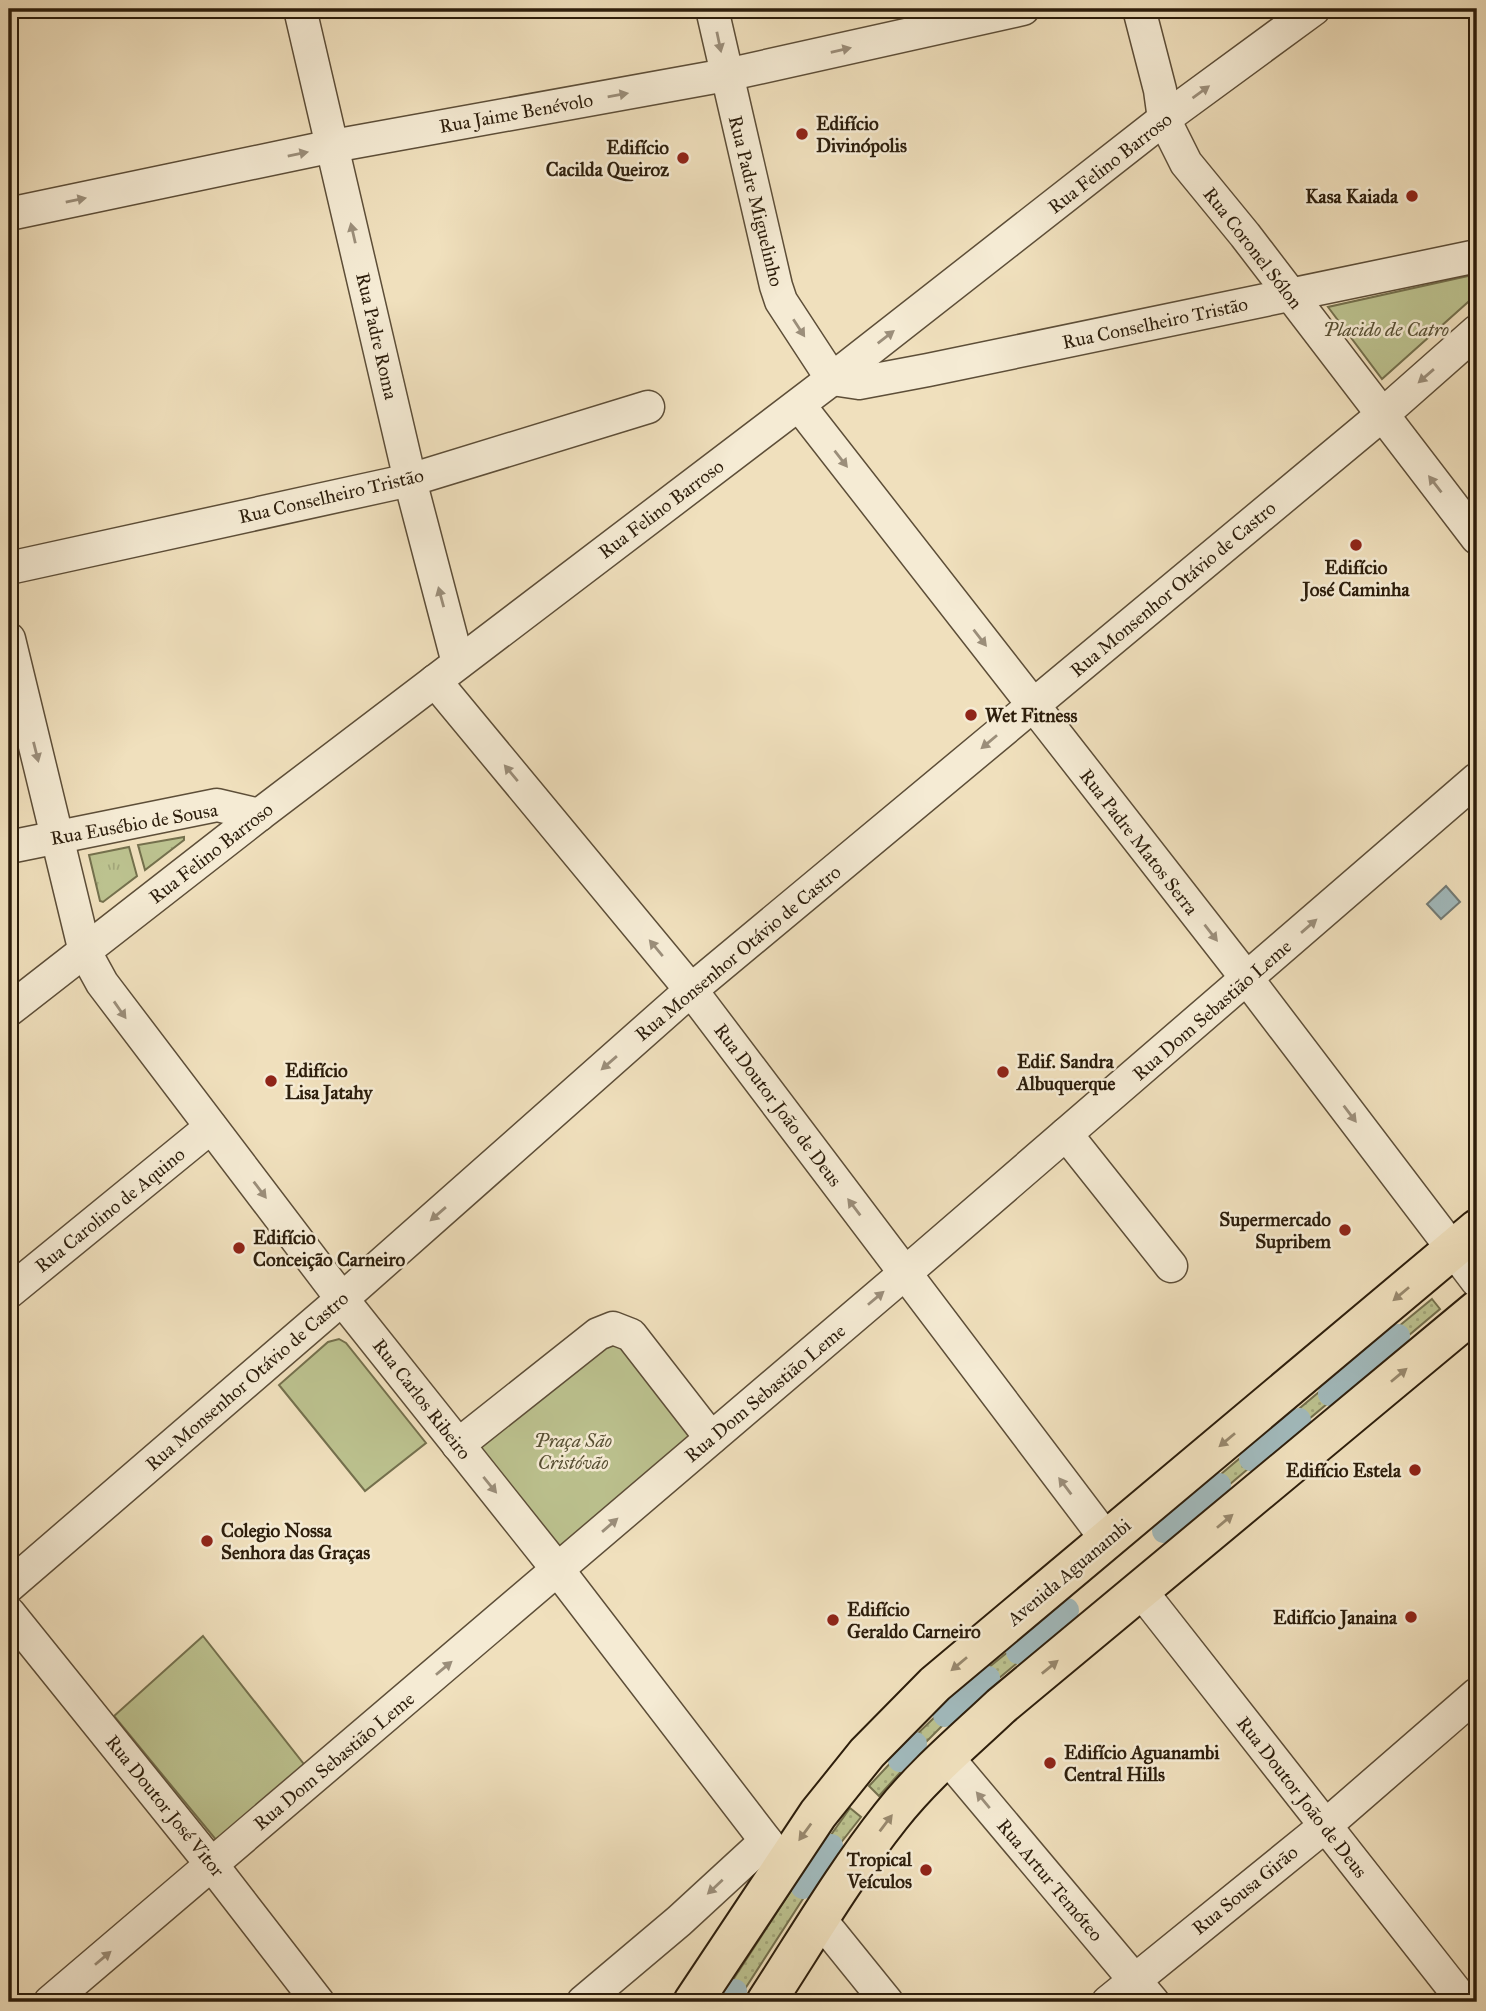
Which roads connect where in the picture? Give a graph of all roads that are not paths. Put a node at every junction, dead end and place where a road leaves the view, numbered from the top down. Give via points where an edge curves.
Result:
1 (300, 9) edge
2 (712, 9) edge
3 (1023, 9) edge
4 (1139, 9) edge
5 (1314, 9) edge
6 (726, 75) junction
7 (1164, 120) junction
8 (332, 146) junction
9 (9, 214) edge
10 (1477, 256) edge
11 (1291, 295) junction
12 (1477, 331) edge
13 (832, 379) junction
14 (799, 405) junction
15 (648, 407) dead end
16 (1382, 415) junction
17 (410, 480) junction
18 (1477, 538) edge
19 (9, 568) edge
20 (9, 639) edge
21 (447, 672) junction
22 (14, 684) edge
23 (1032, 706) junction
24 (1474, 788) edge
25 (259, 815) junction
26 (57, 837) junction
27 (9, 847) edge
28 (85, 952) junction
29 (1248, 980) junction
30 (691, 990) junction
31 (9, 1010) edge
32 (211, 1127) junction
33 (1066, 1134) junction
34 (1465, 1239) edge
35 (1171, 1266) dead end
36 (904, 1274) junction
37 (1477, 1281) edge
38 (9, 1292) edge
39 (342, 1299) junction
40 (1477, 1310) edge
41 (711, 1438) junction
42 (457, 1445) junction
43 (1107, 1540) junction
44 (558, 1570) junction
45 (9, 1586) edge
46 (1141, 1591) junction
47 (9, 1613) edge
48 (1477, 1694) edge
49 (947, 1758) junction
50 (1325, 1826) junction
51 (774, 1852) junction
52 (212, 1865) junction
53 (820, 1918) junction
54 (1143, 1991) edge
55 (1468, 1997) edge
56 (50, 2002) edge
57 (318, 2002) edge
58 (583, 2002) edge
59 (693, 2002) edge
60 (766, 2002) edge
61 (887, 2002) edge
62 (1108, 2002) edge

1 - 8 street, Rua Padre Roma
2 -> 6 street, Rua Padre Miguelinho
6 -> 3 street, Rua Jaime Benévolo
4 - 7 street, Rua Coronel Sólon
7 -> 5 street, Rua Felino Barroso
8 -> 6 street, Rua Jaime Benévolo
6 -> 13 street, Rua Padre Miguelinho via 781,301
7 - 11 street, Rua Coronel Sólon via 1186,163
13 -> 7 street, Rua Felino Barroso
9 -> 8 street, Rua Jaime Benévolo
17 -> 8 street, Rua Padre Roma
10 - 11 street, Rua Conselheiro Tristão
11 - 13 street, Rua Conselheiro Tristão via 859,383
11 - 16 street, Rua Coronel Sólon
12 -> 16 street, Rua Monsenhor Otávio de Castro
13 - 14 street, Rua Felino Barroso
14 - 21 street, Rua Felino Barroso
14 -> 23 street, Rua Padre Matos Serra
15 - 17 street, Rua Conselheiro Tristão
18 -> 16 street, Rua Coronel Sólon
16 - 23 street, Rua Monsenhor Otávio de Castro
17 - 19 street, Rua Conselheiro Tristão
21 -> 17 street, Rua Padre Roma
20 - 22 street, Rua Carlos Ribeiro
21 - 25 street, Rua Felino Barroso
30 -> 21 street, Rua Doutor João de Deus
22 -> 26 street, Rua Carlos Ribeiro
23 -> 29 street, Rua Padre Matos Serra
23 -> 30 street, Rua Monsenhor Otávio de Castro
29 -> 24 street, Rua Dom Sebastião Leme
25 - 26 street, Rua Eusébio de Sousa via 217,805
25 - 28 street, Rua Felino Barroso
26 - 27 street, Rua Eusébio de Sousa
26 - 28 street, Rua Carlos Ribeiro
28 - 31 street, Rua Felino Barroso
28 -> 32 street, Rua Carlos Ribeiro via 124,1015
29 - 33 street, Rua Dom Sebastião Leme
29 -> 34 street, Rua Padre Matos Serra
36 -> 30 street, Rua Doutor João de Deus
30 -> 39 street, Rua Monsenhor Otávio de Castro
32 - 38 street, Rua Carolino de Aquino
32 -> 39 street, Rua Carlos Ribeiro
33 - 35 street
33 - 36 street, Rua Dom Sebastião Leme
34 - 37 street, Rua Padre Matos Serra
34 -> 43 main road, Avenida Aguanambi
41 -> 36 street, Rua Dom Sebastião Leme
43 -> 36 street, Rua Doutor João de Deus
39 - 42 street, Rua Carlos Ribeiro
39 - 45 street, Rua Monsenhor Otávio de Castro
46 -> 40 main road
41 - 42 street via 631,1335 613,1328 598,1334
44 -> 41 street, Rua Dom Sebastião Leme
42 -> 44 street, Rua Carlos Ribeiro
43 -> 51 main road, Avenida Aguanambi via 935,1684
44 - 51 street, Rua Carlos Ribeiro
52 -> 44 street, Rua Dom Sebastião Leme
49 -> 46 main road via 1001,1706
46 - 50 street, Rua Doutor João de Deus
47 - 52 street, Rua Doutor José Vitor
48 - 50 street, Rua Sousa Girão
53 -> 49 main road via 893,1814
54 -> 49 street, Rua Artur Temóteo
50 - 54 street, Rua Sousa Girão
50 - 55 street, Rua Doutor João de Deus
51 -> 58 street via 679,1921
51 - 59 main road, Avenida Aguanambi
56 -> 52 street, Rua Dom Sebastião Leme
52 - 57 street, Rua Doutor José Vitor
53 - 60 main road
53 - 61 street
54 - 62 street, Rua Sousa Girão

